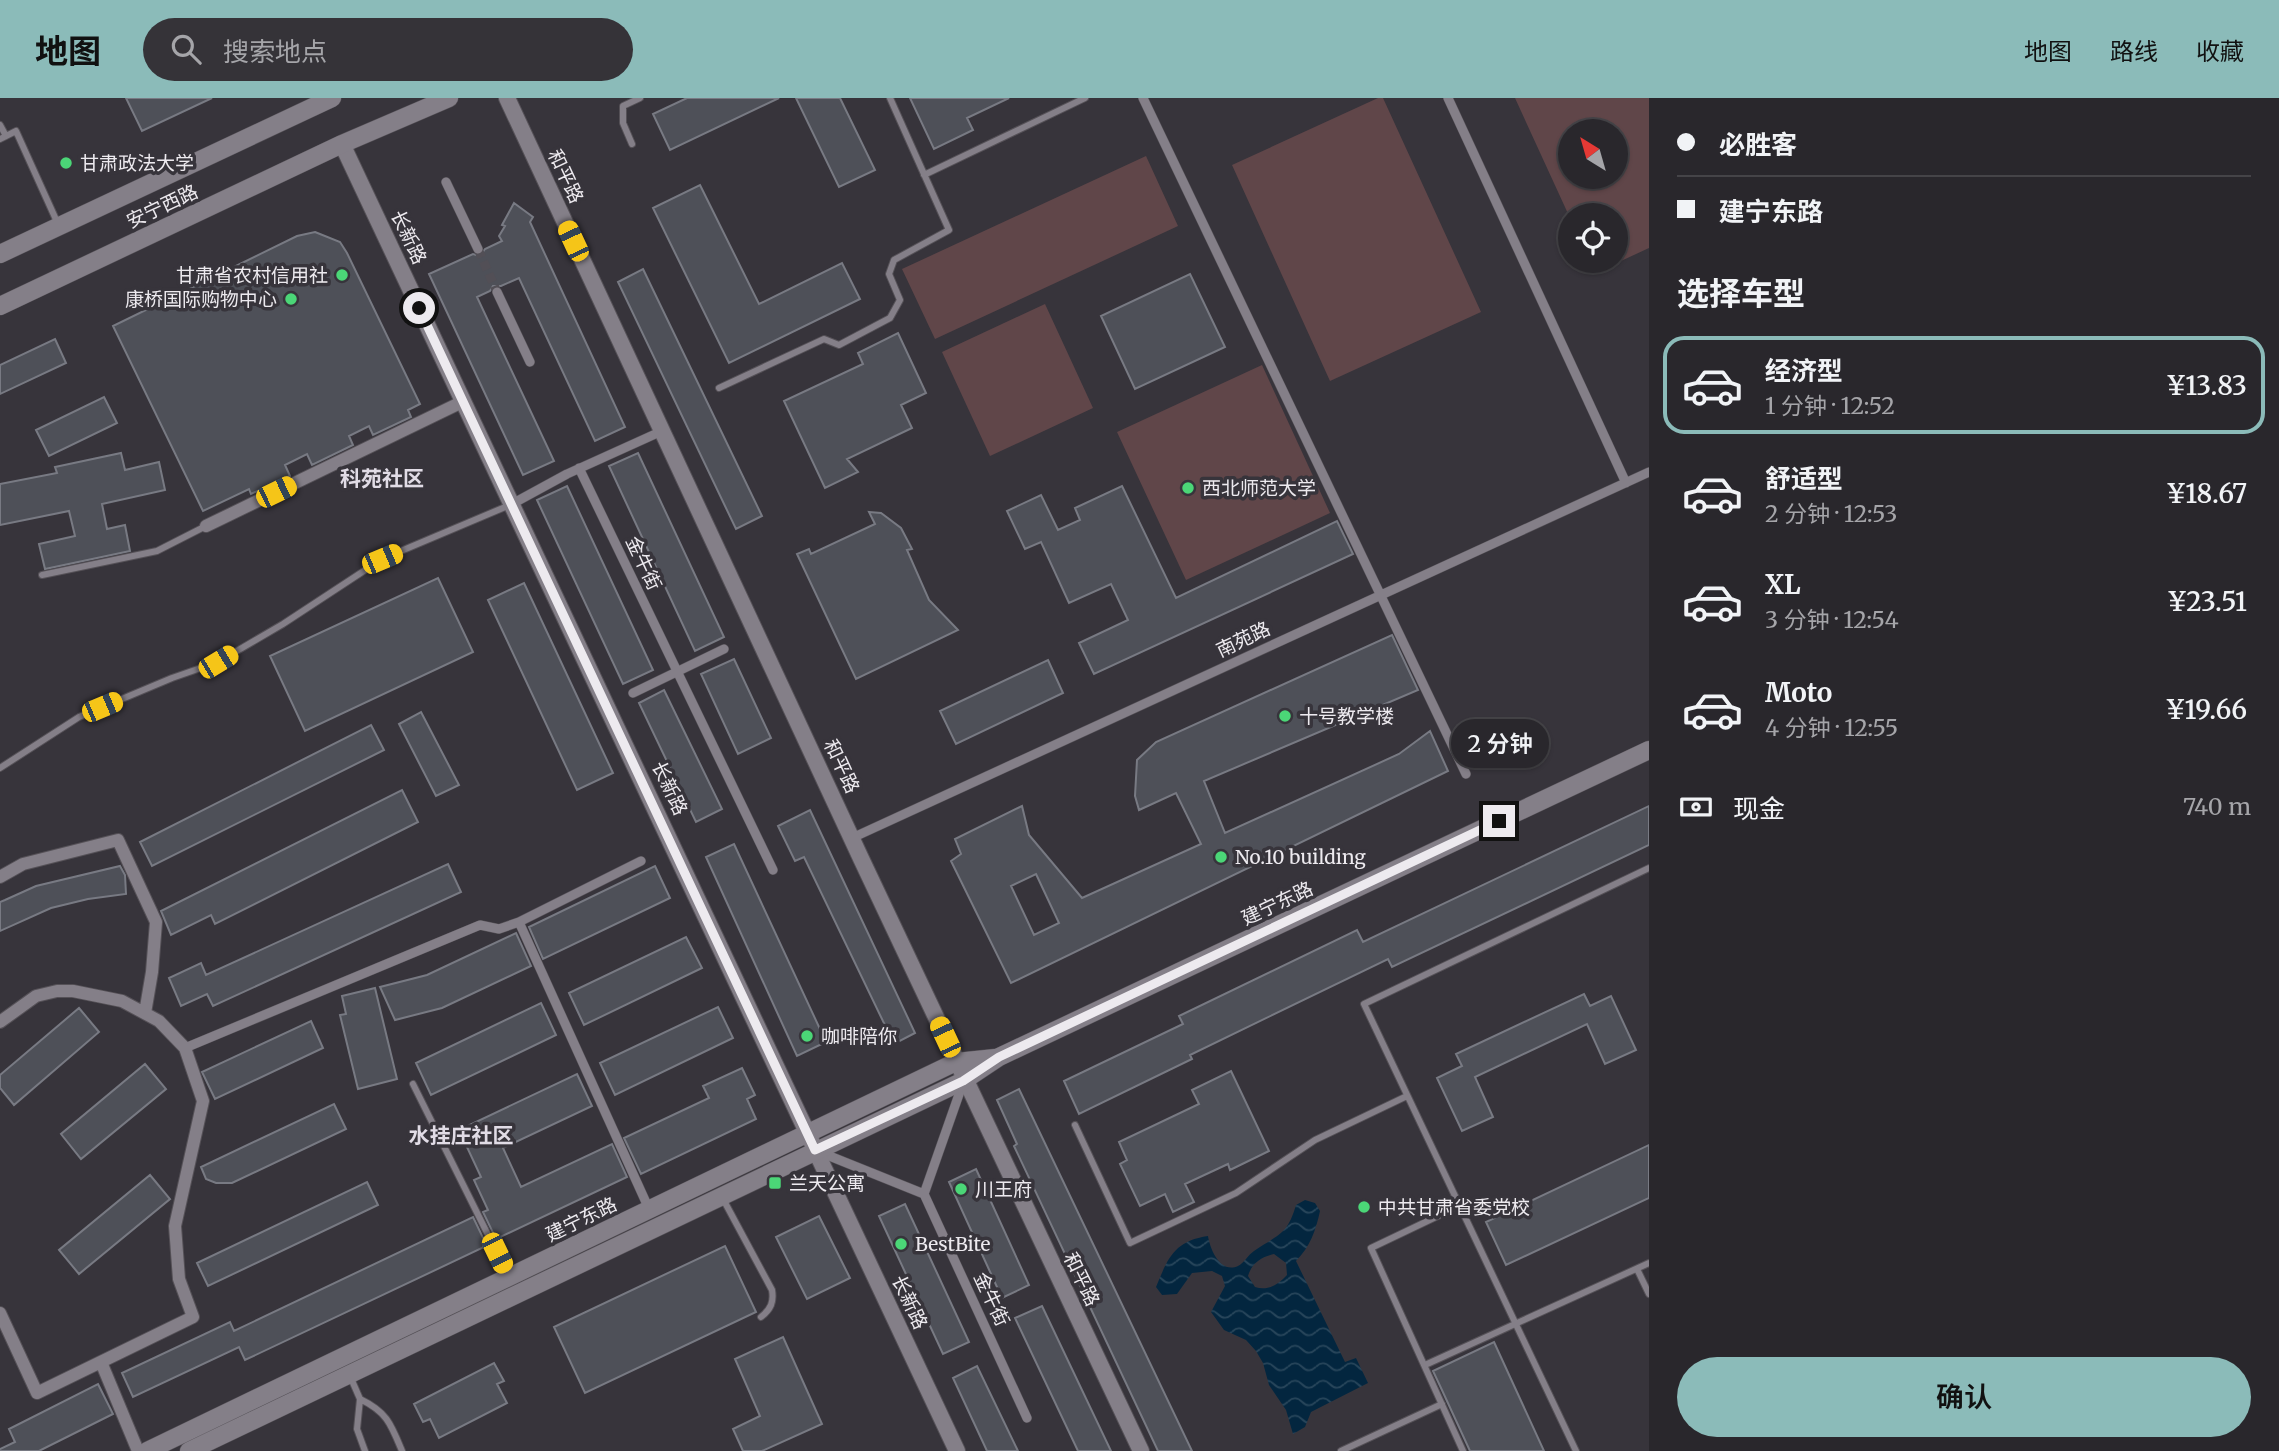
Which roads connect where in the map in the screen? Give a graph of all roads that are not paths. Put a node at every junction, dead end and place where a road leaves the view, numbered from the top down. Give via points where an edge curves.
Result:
1 (449, 98) edge
2 (507, 98) edge
3 (640, 98) edge
4 (890, 98) edge
5 (1085, 98) edge
6 (1143, 98) edge
7 (1448, 98) edge
8 (324, 100) edge
9 (0, 125) edge
10 (3, 137) edge
11 (342, 144) junction
12 (632, 144) dead end
13 (924, 175) junction
14 (446, 182) dead end
15 (59, 225) junction
16 (478, 249) tunnel mouth
17 (0, 254) edge
18 (497, 292) tunnel mouth
19 (0, 306) edge
20 (530, 362) dead end
21 (719, 388) dead end
22 (464, 401) junction
23 (662, 431) junction
24 (579, 468) junction
25 (1649, 472) edge
26 (1626, 483) junction
27 (512, 504) junction
28 (206, 526) joint
29 (42, 575) dead end
30 (1382, 595) junction
31 (724, 649) dead end
32 (676, 672) junction
33 (632, 693) dead end
34 (1649, 750) edge
35 (0, 768) edge
36 (1466, 774) dead end
37 (852, 838) junction
38 (641, 861) dead end
39 (1647, 869) edge
40 (773, 870) dead end
41 (0, 877) edge
42 (1649, 880) edge
43 (519, 922) junction
44 (145, 1013) junction
45 (0, 1022) edge
46 (185, 1048) junction
47 (999, 1057) junction
48 (956, 1062) junction
49 (963, 1081) junction
50 (413, 1084) dead end
51 (1407, 1096) junction
52 (1075, 1125) dead end
53 (811, 1142) junction
54 (924, 1194) junction
55 (721, 1195) junction
56 (1459, 1206) junction
57 (649, 1209) junction
58 (1649, 1263) edge
59 (1637, 1269) junction
60 (508, 1277) junction
61 (1649, 1294) edge
62 (0, 1313) edge
63 (761, 1317) dead end
64 (1515, 1324) junction
65 (102, 1362) junction
66 (1425, 1365) junction
67 (349, 1374) junction
68 (360, 1399) junction
69 (1442, 1404) junction
70 (1027, 1418) dead end
71 (138, 1451) edge
72 (147, 1451) edge
73 (189, 1451) edge
74 (365, 1451) edge
75 (402, 1451) edge
76 (957, 1451) edge
77 (1140, 1451) edge
78 (1341, 1451) edge
79 (1463, 1451) edge
80 (1576, 1451) edge

1 - 11 main road, 安宁西路
2 - 23 street, 和平路
3 - 12 lane via 623,106 623,123
4 - 13 lane
5 - 13 lane
6 - 30 street
7 - 26 street
8 - 15 main road, 安宁西路
9 - 10 lane
10 - 15 lane via 16,131
11 - 19 main road, 安宁西路
11 - 22 street, 长新路
13 - 21 lane via 949,230 894,260 889,274 900,300 890,318 839,345 824,339
14 - 16 street
15 - 17 main road, 安宁西路
18 - 20 street
22 - 27 street, 长新路
22 - 28 street
23 - 24 street
23 - 37 street, 和平路
24 - 27 street
24 - 32 street, 金牛街
25 - 26 street, 南苑路
26 - 30 street, 南苑路
27 - 35 lane via 382,559 218,662 79,717
27 - 53 street, 长新路
28 - 29 lane via 157,551
30 - 36 street
30 - 37 street, 南苑路
31 - 32 street
32 - 33 street
32 - 40 street, 金牛街
34 - 47 main road, 建宁东路
37 - 48 street, 和平路
38 - 43 street
39 - 42 lane
39 - 51 lane via 1364,1004
41 - 44 street via 23,864 118,840 156,922
43 - 46 street via 499,929 480,925
43 - 57 street
44 - 45 street via 122,1001 57,991 36,996
44 - 46 street
46 - 65 street via 203,1101 175,1226 179,1279 193,1317
47 - 48 main road, 建宁东路
47 - 49 main road, 建宁东路
48 - 49 street, 和平路
48 - 53 main road, 建宁东路
49 - 53 main road, 建宁东路
49 - 54 street
49 - 77 street, 和平路
50 - 60 lane
51 - 52 lane via 1315,1140 1236,1193 1130,1243
51 - 56 lane
53 - 54 street
53 - 55 main road, 建宁东路
53 - 57 main road, 建宁东路
53 - 76 street, 长新路
54 - 70 street, 金牛街
55 - 63 lane via 772,1290 771,1307
55 - 67 main road, 建宁东路
56 - 64 lane
56 - 66 lane via 1371,1248
57 - 60 main road, 建宁东路
58 - 59 lane
59 - 61 lane
59 - 64 lane
60 - 72 main road, 建宁东路
62 - 65 street via 37,1393
64 - 66 lane
64 - 80 lane
65 - 71 street
66 - 69 lane
67 - 68 lane
67 - 73 main road, 建宁东路
68 - 74 lane via 357,1429
68 - 75 lane via 379,1408
69 - 78 lane
69 - 79 lane

